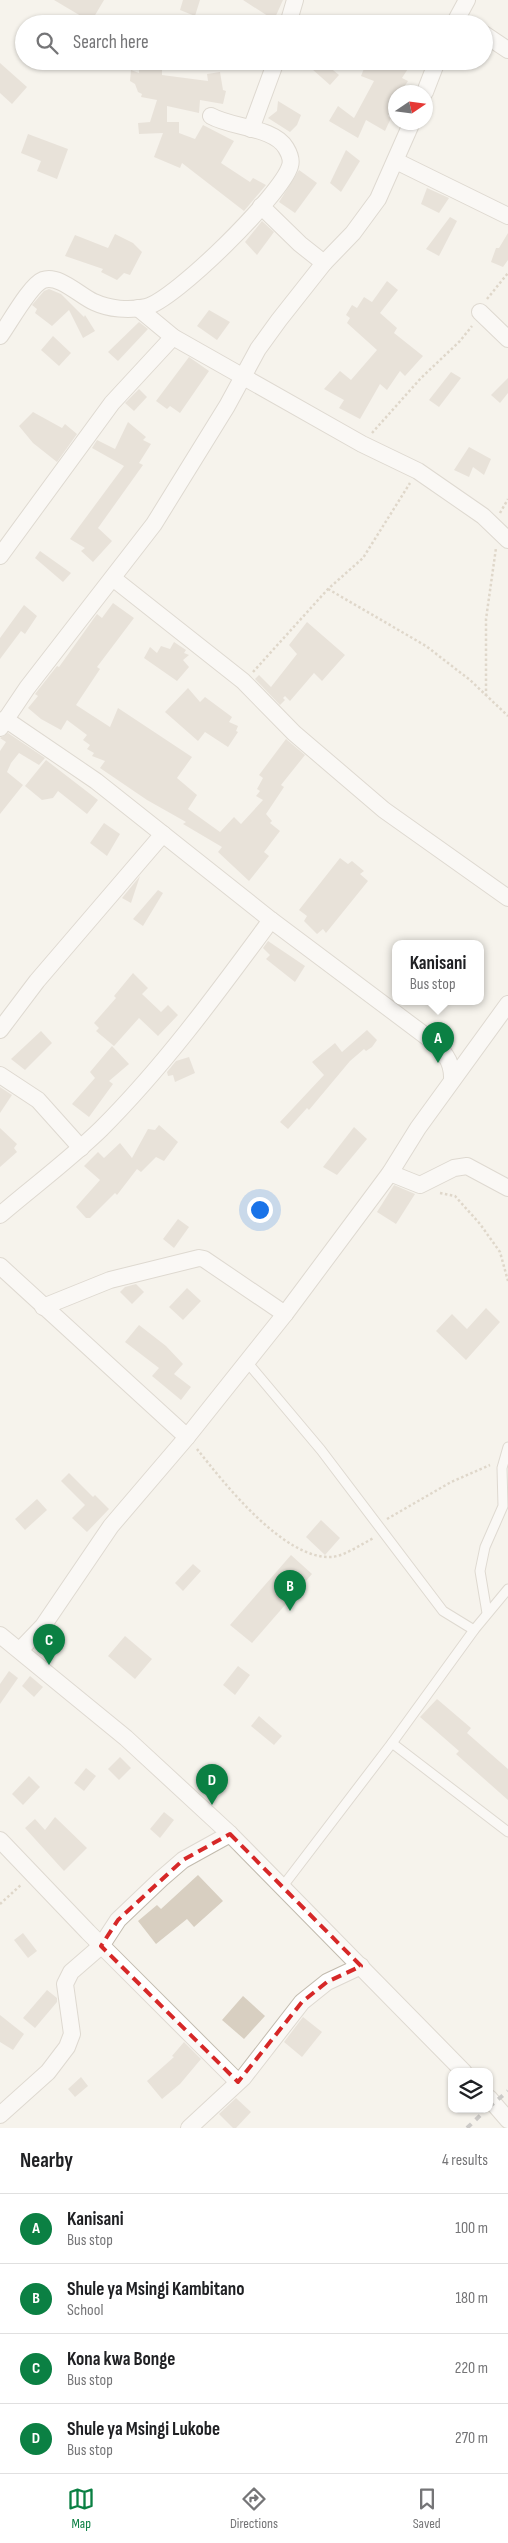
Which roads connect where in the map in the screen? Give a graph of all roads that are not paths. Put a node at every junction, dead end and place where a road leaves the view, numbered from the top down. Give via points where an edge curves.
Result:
1 (295, 0) edge
2 (467, 0) edge
3 (291, 15) edge
4 (462, 15) edge
5 (493, 40) edge
6 (508, 50) edge
7 (273, 70) edge
8 (434, 70) edge
9 (428, 85) edge
10 (211, 116) dead end
11 (251, 129) junction
12 (409, 130) edge
13 (396, 161) junction
14 (261, 206) junction
15 (508, 216) edge
16 (324, 264) junction
17 (138, 308) junction
18 (480, 312) road end
19 (0, 336) edge
20 (173, 337) junction
21 (508, 339) edge
22 (243, 375) junction
23 (503, 535) edge
24 (0, 556) edge
25 (114, 579) junction
26 (2, 722) edge
27 (163, 834) junction
28 (508, 898) edge
29 (271, 920) junction
30 (508, 1004) edge
31 (0, 1030) edge
32 (0, 1075) edge
33 (452, 1080) junction
34 (80, 1148) junction
35 (390, 1172) junction
36 (508, 1188) edge
37 (0, 1215) edge
38 (0, 1266) edge
39 (43, 1307) junction
40 (285, 1314) junction
41 (247, 1362) junction
42 (187, 1437) junction
43 (508, 1447) edge
44 (508, 1589) edge
45 (487, 1613) junction
46 (474, 1630) junction
47 (0, 1635) edge
48 (20, 1650) junction
49 (392, 1743) junction
50 (508, 1832) edge
51 (230, 1834) junction
52 (0, 1840) edge
53 (282, 1886) junction
54 (101, 1946) junction
55 (361, 1966) junction
56 (460, 2068) edge
57 (238, 2082) junction
58 (493, 2103) edge
59 (0, 2115) edge
60 (508, 2120) edge
61 (189, 2128) edge

1 - 3 street
2 - 4 street
5 - 6 street
7 - 11 street
8 - 9 street
10 - 11 street
11 - 14 street via 278,140 290,159 288,171
12 - 13 street
13 - 15 street
13 - 16 street via 378,199
14 - 16 street
14 - 17 street via 211,259 174,292 158,303
16 - 22 street via 279,320
17 - 19 street via 113,308 96,303 62,282 46,279 34,287
17 - 20 street
18 - 21 street
20 - 22 street
20 - 24 street via 112,403
22 - 23 street via 362,444 418,471 483,516
22 - 25 street via 154,524
25 - 26 street
25 - 28 street via 243,681 294,733 384,810
26 - 27 street via 96,781
27 - 29 street
27 - 31 street via 43,973
29 - 33 street via 440,1048 451,1064
29 - 34 street via 194,1024 123,1106
30 - 33 street
32 - 34 street via 38,1100
33 - 35 street
34 - 37 street
35 - 36 street via 420,1185 454,1168 467,1166
35 - 40 street
38 - 39 street
39 - 40 street via 110,1280 199,1258
39 - 42 street
40 - 41 street
41 - 42 street
41 - 46 lane via 299,1421 443,1611
42 - 48 street via 111,1526 43,1626
43 - 45 lane via 504,1462 503,1506 485,1547 480,1571
44 - 45 lane
45 - 46 lane
46 - 49 lane
47 - 48 street
48 - 51 street via 126,1738
49 - 50 lane
49 - 53 lane
51 - 53 street
51 - 54 street via 183,1860 160,1879 123,1914
52 - 54 street
53 - 55 street
54 - 57 street
54 - 59 street via 75,1968 66,1981 72,2034 67,2047 48,2072
55 - 56 street
55 - 57 street via 327,1982 302,2002
57 - 61 street
58 - 60 street

